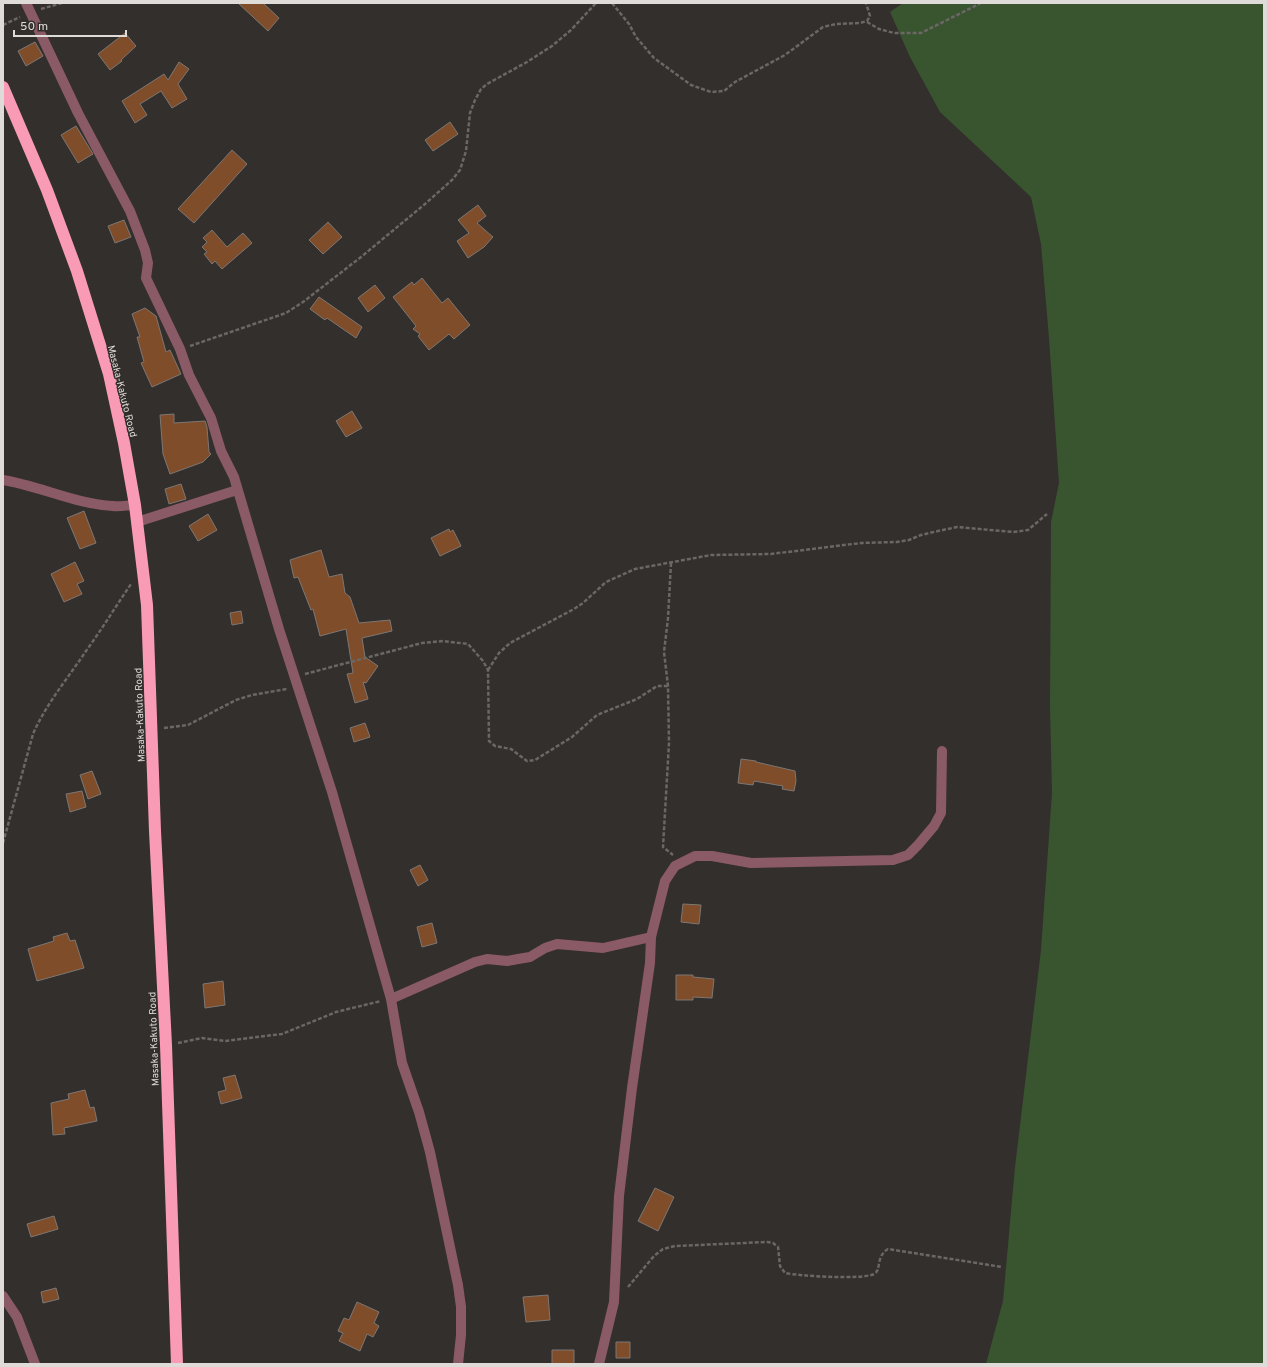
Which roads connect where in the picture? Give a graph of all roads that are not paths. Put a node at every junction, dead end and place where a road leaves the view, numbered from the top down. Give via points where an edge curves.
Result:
1 (26, 3) edge
2 (3, 87) edge
3 (7, 106) edge
4 (3, 480) edge
5 (237, 490) junction
6 (135, 505) junction
7 (137, 522) junction
8 (942, 751) dead end
9 (651, 937) junction
10 (391, 999) junction
11 (3, 1296) edge
12 (35, 1364) edge
13 (177, 1364) edge
14 (458, 1364) edge
15 (599, 1364) edge

1 - 5 street via 78,113 130,211 145,250 148,263 146,278 180,349 188,375 211,418
2 - 3 highway, Masaka-Kakuto Road
3 - 6 highway, Masaka-Kakuto Road via 48,190 78,272 109,374
4 - 6 street via 23,483 93,504 115,507
5 - 7 street
5 - 10 street via 332,792
6 - 7 highway, Masaka-Kakuto Road
7 - 13 highway, Masaka-Kakuto Road via 147,605
8 - 9 street via 941,813 934,826 908,855 893,860 751,863 712,856 695,856 675,866 665,881
9 - 10 street via 603,948 557,944 518,959 487,959
9 - 15 street via 650,962 619,1196 614,1302
10 - 14 street via 402,1063 430,1152 458,1285 461,1321
11 - 12 street via 17,1317

